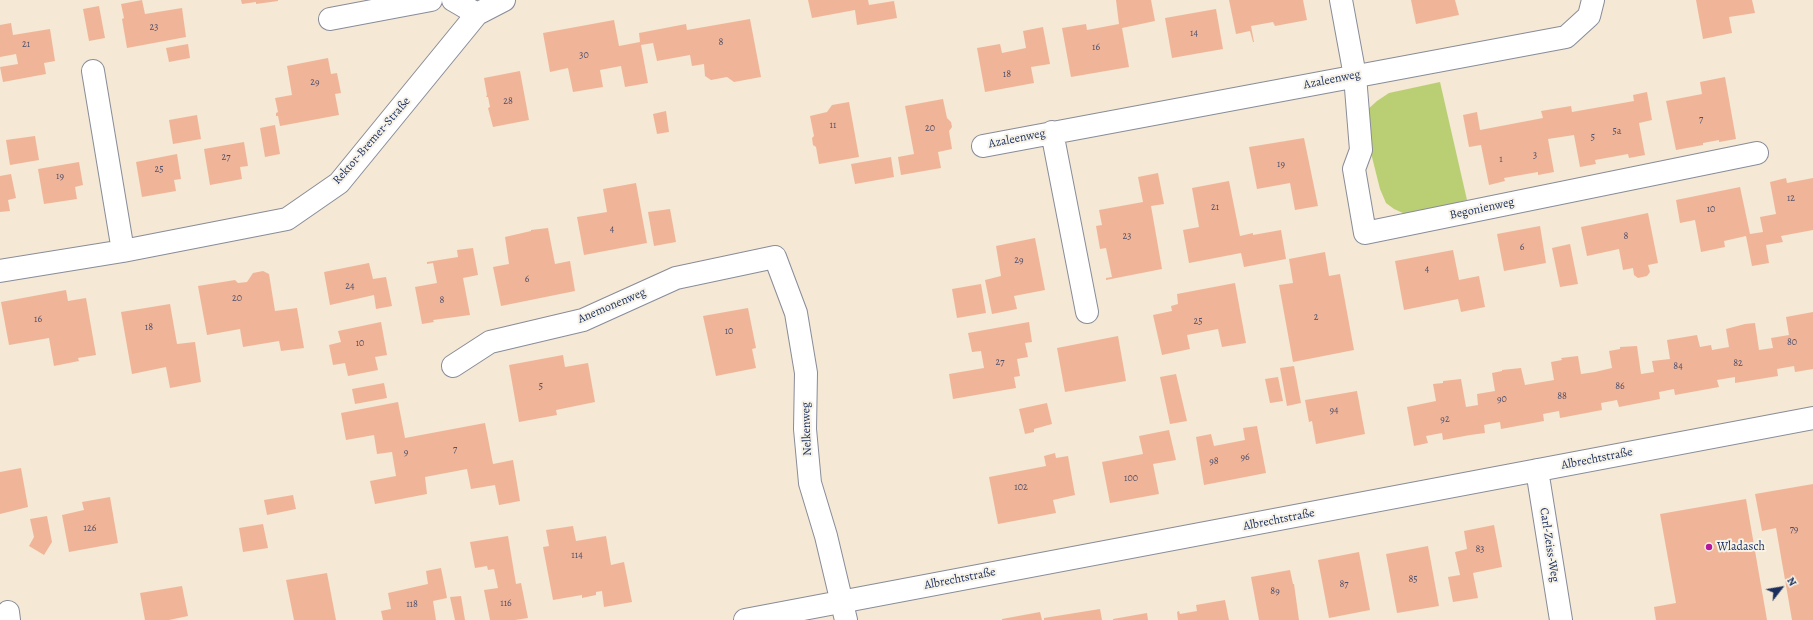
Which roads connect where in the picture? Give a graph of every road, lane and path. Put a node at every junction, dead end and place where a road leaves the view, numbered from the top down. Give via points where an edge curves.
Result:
1 (431, 0) edge
2 (453, 0) edge
3 (504, 0) edge
4 (1341, 0) edge
5 (1593, 0) edge
6 (477, 14) junction
7 (330, 19) dead end
8 (93, 71) dead end
9 (1355, 76) junction
10 (1052, 132) junction
11 (983, 146) dead end
12 (1757, 153) dead end
13 (123, 251) junction
14 (775, 257) joint
15 (0, 271) edge
16 (1087, 312) dead end
17 (453, 366) dead end
18 (1813, 418) edge
19 (1537, 470) junction
20 (844, 611) edge
21 (745, 620) edge
22 (1561, 620) edge

1 - 7 street
2 - 6 street
3 - 6 street, Rektor-Bremer-Straße
4 - 9 street
5 - 9 street, Azaleenweg via 1589,16 1566,37
6 - 13 street, Rektor-Bremer-Straße via 339,183 287,219
8 - 13 street
9 - 10 street, Azaleenweg
9 - 12 street, Begonienweg via 1361,150 1354,169 1365,234
10 - 11 street, Azaleenweg
10 - 16 street, Azaleenweg
13 - 15 street, Rektor-Bremer-Straße
14 - 17 street, Anemonenweg via 676,278 583,320 490,342
14 - 20 street, Nelkenweg via 796,313 806,373 805,429 810,483
18 - 19 street, Albrechtstraße
19 - 20 street, Albrechtstraße
19 - 22 street, Carl-Zeiss-Weg
20 - 21 street, Albrechtstraße

